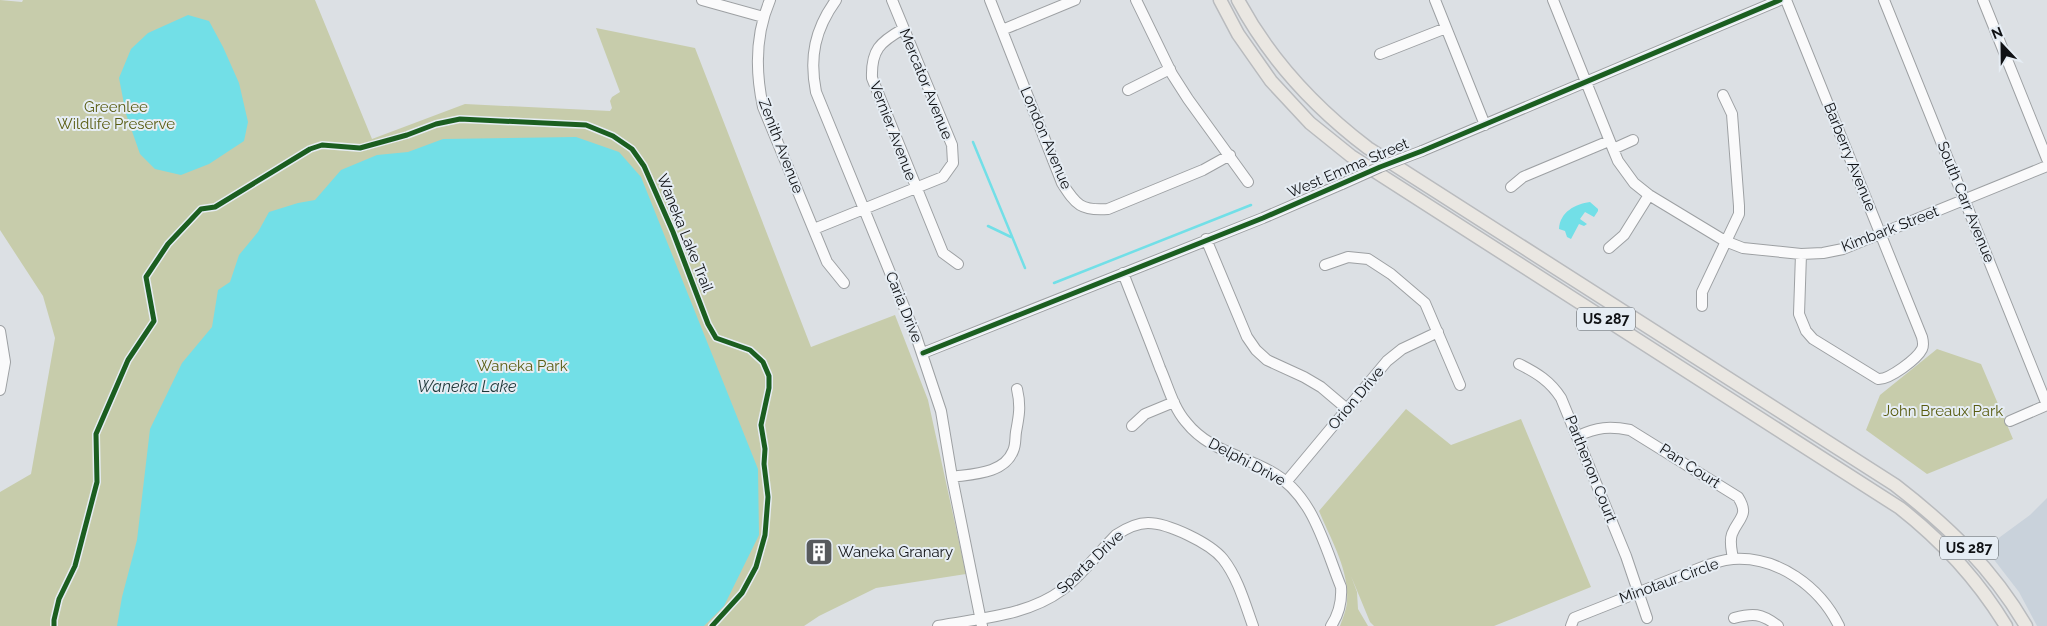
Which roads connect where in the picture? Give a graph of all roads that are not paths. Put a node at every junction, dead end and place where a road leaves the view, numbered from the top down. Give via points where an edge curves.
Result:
1 (702, 0) edge
2 (770, 0) edge
3 (836, 0) edge
4 (892, 0) edge
5 (990, 0) edge
6 (1076, 0) edge
7 (1136, 0) edge
8 (1220, 0) edge
9 (1238, 0) edge
10 (1435, 0) edge
11 (1553, 0) edge
12 (1780, 0) edge
13 (1786, 0) edge
14 (1884, 0) edge
15 (1983, 0) edge
16 (764, 18) junction
17 (1446, 28) junction
18 (903, 29) junction
19 (1002, 30) junction
20 (1380, 54) dead end
21 (1170, 69) junction
22 (1585, 82) junction
23 (1128, 90) dead end
24 (1723, 95) dead end
25 (1485, 125) junction
26 (1633, 140) dead end
27 (1611, 145) junction
28 (1230, 156) junction
29 (2047, 159) edge
30 (2047, 166) edge
31 (1248, 182) dead end
32 (1511, 187) dead end
33 (915, 188) junction
34 (1650, 195) junction
35 (1965, 199) junction
36 (864, 208) junction
37 (814, 229) junction
38 (1881, 233) junction
39 (1206, 239) junction
40 (1725, 241) junction
41 (1609, 248) dead end
42 (1802, 254) junction
43 (958, 264) dead end
44 (1325, 265) dead end
45 (1122, 273) junction
46 (844, 283) dead end
47 (1702, 306) dead end
48 (0, 331) edge
49 (1438, 332) junction
50 (923, 353) junction
51 (1519, 364) dead end
52 (1460, 385) dead end
53 (1017, 389) dead end
54 (0, 390) edge
55 (1174, 402) junction
56 (2047, 405) edge
57 (1346, 409) junction
58 (2010, 421) dead end
59 (1132, 426) dead end
60 (1578, 436) junction
61 (952, 477) junction
62 (1287, 481) junction
63 (1733, 559) junction
64 (1638, 592) junction
65 (1647, 618) dead end
66 (1734, 618) dead end
67 (981, 622) edge
68 (938, 626) edge
69 (1254, 626) edge
70 (1331, 626) edge
71 (1570, 626) edge
72 (1778, 626) edge
73 (1839, 626) edge
74 (2006, 626) edge
75 (2026, 626) edge

1 - 16 street
2 - 16 street, Zenith Avenue
3 - 36 street, Caria Drive via 817,36 812,73 816,92
4 - 18 street, Mercator Avenue
5 - 19 street, London Avenue
6 - 19 street
7 - 21 street
8 - 74 main road, US 287 via 1238,34 1271,81 1330,140 1900,508 1962,566
9 - 75 main road, US 287 via 1260,39 1287,74 1352,136 1895,485 1973,552
10 - 17 street
11 - 22 street, Kimbark Street
12 - 22 street, West Emma Street
13 - 38 street, Barberry Avenue
14 - 35 street, South Carr Avenue
15 - 29 street
16 - 37 street, Zenith Avenue via 757,57 763,107
17 - 20 street
17 - 25 street
18 - 33 street, Vernier Avenue via 875,52 871,63 872,78
18 - 33 street, Mercator Avenue via 952,145 953,163 943,177
19 - 28 street, London Avenue via 1062,182 1083,208 1108,208
21 - 23 street
21 - 28 street
22 - 25 street, West Emma Street
22 - 27 street, Kimbark Street
24 - 40 street via 1732,114 1740,206
25 - 39 street, West Emma Street, bridge
26 - 27 street
27 - 32 street via 1523,177
27 - 34 street, Kimbark Street via 1626,173
28 - 31 street
30 - 35 street, Kimbark Street
33 - 36 street, Mercator Avenue
33 - 43 street, Vernier Avenue via 943,253
34 - 40 street, Kimbark Street
34 - 41 street via 1624,235
35 - 38 street, Kimbark Street
35 - 56 street, South Carr Avenue
36 - 37 street, Mercator Avenue
36 - 50 street, Caria Drive
37 - 46 street, Zenith Avenue via 827,262
38 - 42 street, Kimbark Street via 1842,249
38 - 42 street, Barberry Avenue via 1924,342 1921,351 1883,380 1806,332 1799,314
39 - 45 street, West Emma Street
39 - 57 street via 1247,337 1256,350 1277,366 1321,387
40 - 42 street, Kimbark Street via 1743,248
40 - 47 street via 1702,292
44 - 49 street via 1348,256 1368,258 1425,303
45 - 50 street, West Emma Street
45 - 55 street, Delphi Drive
48 - 54 street via 5,362
49 - 52 street
49 - 57 street, Orion Drive via 1402,349 1387,361
50 - 61 street, Caria Drive via 941,411
51 - 60 street, Parthenon Court via 1554,386
53 - 61 street via 1020,405 1014,451 999,467
55 - 59 street via 1145,414
55 - 62 street, Delphi Drive via 1186,423 1212,446 1270,470
56 - 58 street
57 - 62 street, Orion Drive
60 - 63 street, Pan Court via 1602,427 1630,430 1738,497 1743,513 1730,542
60 - 64 street, Parthenon Court
61 - 67 street, Caria Drive
62 - 70 street, Delphi Drive via 1310,508 1341,587 1339,612
63 - 64 street, Minotaur Circle via 1704,566
63 - 73 street, Minotaur Circle via 1771,565 1806,583 1822,598
64 - 65 street, Parthenon Court
64 - 71 street, Minotaur Circle via 1574,618
66 - 72 street via 1753,613
67 - 68 street, Sparta Drive
67 - 69 street, Sparta Drive via 1046,600 1063,589 1116,535 1147,523 1162,525 1208,545 1222,558

